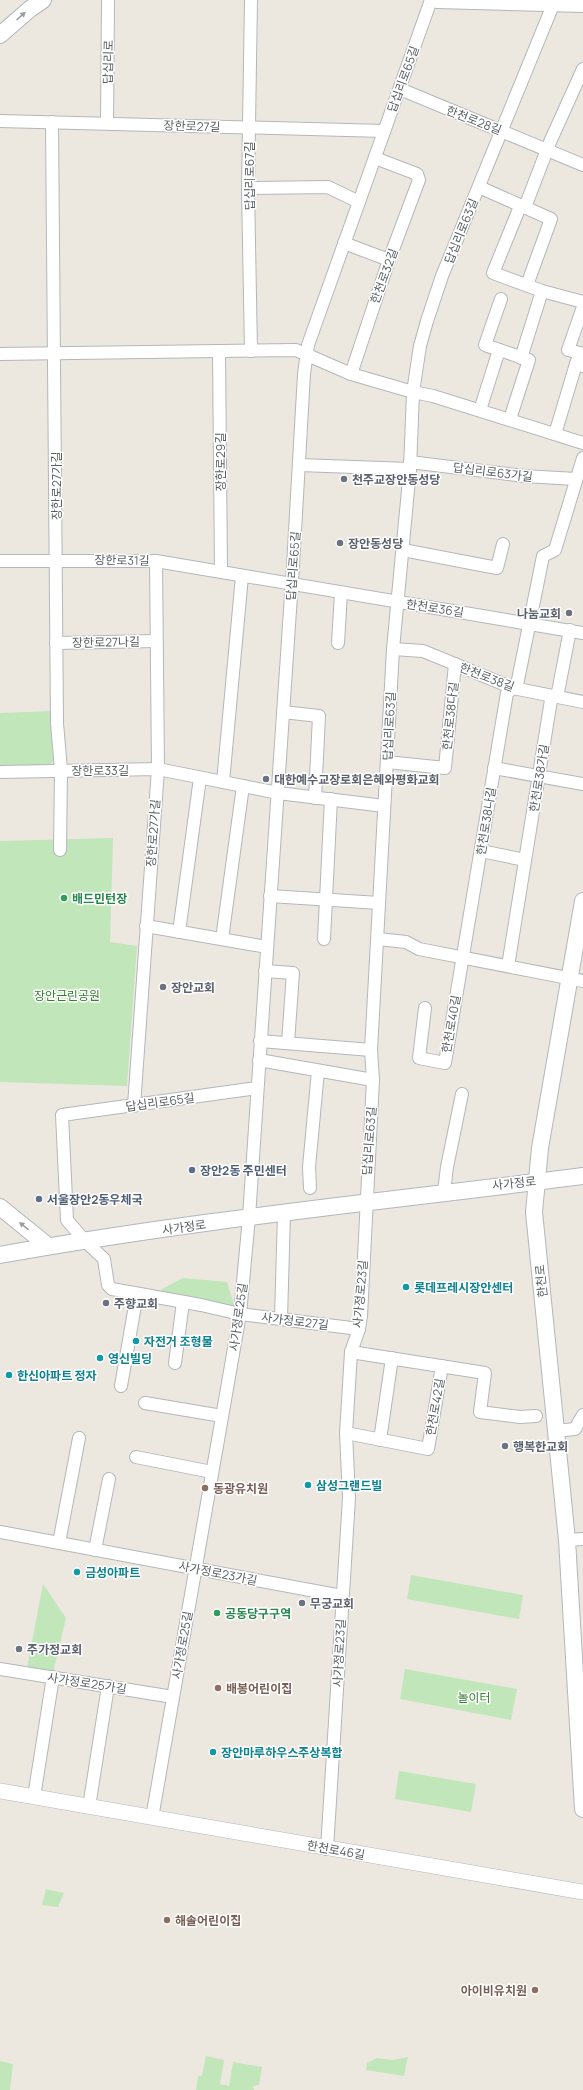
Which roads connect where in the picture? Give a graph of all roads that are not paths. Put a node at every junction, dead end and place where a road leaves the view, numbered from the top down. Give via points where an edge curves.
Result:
1 (43, 0) edge
2 (108, 0) edge
3 (251, 0) edge
4 (431, 0) edge
5 (437, 0) edge
6 (499, 1) edge
7 (555, 2) edge
8 (583, 4) edge
9 (0, 35) edge
10 (583, 68) edge
11 (400, 89) junction
12 (0, 121) edge
13 (52, 122) junction
14 (107, 123) junction
15 (249, 128) junction
16 (384, 131) junction
17 (502, 131) junction
18 (548, 151) junction
19 (375, 158) junction
20 (583, 165) edge
21 (479, 187) junction
22 (248, 188) junction
23 (359, 202) junction
24 (523, 206) junction
25 (344, 243) junction
26 (389, 260) junction
27 (527, 285) junction
28 (542, 291) junction
29 (501, 299) dead end
30 (583, 302) edge
31 (583, 307) edge
32 (499, 350) junction
33 (219, 351) junction
34 (252, 351) junction
35 (55, 353) junction
36 (0, 354) edge
37 (306, 354) junction
38 (525, 359) junction
39 (580, 365) edge
40 (351, 374) junction
41 (413, 392) junction
42 (480, 410) junction
43 (510, 419) junction
44 (555, 434) junction
45 (583, 443) edge
46 (583, 458) edge
47 (299, 465) junction
48 (410, 466) junction
49 (576, 479) junction
50 (503, 544) dead end
51 (403, 550) junction
52 (56, 560) junction
53 (156, 560) junction
54 (0, 561) edge
55 (221, 572) junction
56 (242, 576) junction
57 (292, 585) junction
58 (340, 593) junction
59 (399, 602) junction
60 (530, 622) junction
61 (570, 630) junction
62 (583, 633) edge
63 (156, 641) junction
64 (56, 643) junction
65 (338, 643) dead end
66 (393, 649) junction
67 (455, 664) junction
68 (512, 688) junction
69 (554, 697) junction
70 (583, 702) edge
71 (283, 712) junction
72 (387, 762) junction
73 (494, 768) junction
74 (60, 770) junction
75 (158, 770) junction
76 (0, 772) edge
77 (538, 776) junction
78 (200, 778) junction
79 (223, 782) junction
80 (583, 784) edge
81 (243, 786) junction
82 (278, 793) junction
83 (315, 798) junction
84 (331, 799) junction
85 (384, 806) junction
86 (60, 850) dead end
87 (481, 851) junction
88 (526, 860) junction
89 (270, 896) junction
90 (326, 900) junction
91 (583, 901) edge
92 (380, 903) junction
93 (146, 926) junction
94 (179, 932) junction
95 (222, 939) junction
96 (324, 939) dead end
97 (378, 939) junction
98 (267, 947) junction
99 (463, 957) junction
100 (508, 966) junction
101 (265, 972) junction
102 (576, 980) edge
103 (425, 1008) dead end
104 (260, 1041) junction
105 (288, 1043) junction
106 (371, 1050) junction
107 (259, 1060) junction
108 (318, 1071) junction
109 (373, 1080) junction
110 (257, 1088) junction
111 (462, 1094) dead end
112 (134, 1106) junction
113 (583, 1176) edge
114 (537, 1181) junction
115 (310, 1188) dead end
116 (444, 1192) junction
117 (366, 1202) junction
118 (0, 1206) edge
119 (284, 1213) junction
120 (249, 1218) junction
121 (84, 1240) junction
122 (48, 1246) junction
123 (0, 1254) edge
124 (137, 1294) junction
125 (183, 1302) junction
126 (240, 1314) junction
127 (281, 1319) junction
128 (359, 1329) junction
129 (350, 1352) junction
130 (392, 1358) junction
131 (175, 1363) dead end
132 (442, 1366) junction
133 (121, 1386) dead end
134 (145, 1403) dead end
135 (583, 1415) edge
136 (222, 1416) junction
137 (536, 1416) dead end
138 (556, 1431) junction
139 (346, 1433) junction
140 (79, 1438) dead end
141 (380, 1440) junction
142 (136, 1457) dead end
143 (212, 1472) junction
144 (109, 1479) dead end
145 (0, 1532) edge
146 (583, 1539) edge
147 (567, 1540) junction
148 (59, 1543) junction
149 (94, 1550) junction
150 (196, 1568) junction
151 (342, 1596) junction
152 (579, 1665) edge
153 (0, 1669) edge
154 (53, 1677) junction
155 (108, 1686) junction
156 (173, 1697) junction
157 (0, 1791) edge
158 (34, 1797) junction
159 (89, 1807) junction
160 (583, 1809) edge
161 (152, 1818) junction
162 (327, 1849) junction
163 (583, 1892) edge

9 -> 1 main road
2 - 14 street, 답십리로
3 - 15 street, 답십리로67길
4 - 11 street, 답십리로65길
5 - 6 main road
6 - 7 main road
7 - 8 main road
7 - 17 street, 답십리로63길
10 - 18 street
11 - 16 street, 답십리로65길
11 - 17 street, 한천로28길
12 - 13 street, 장한로27길
13 - 14 street, 장한로27길
13 - 35 street, 장한로27가길
14 - 15 street, 장한로27길
15 - 16 street, 장한로27길
15 - 22 street, 답십리로67길
16 - 19 street, 답십리로65길
17 - 18 street, 한천로28길
17 - 21 street, 답십리로63길
18 - 20 street, 한천로28길
18 - 24 street
19 - 23 street, 답십리로65길
19 - 26 street, 한천로32길 via 418,174 419,180
21 - 24 street
21 - 41 street, 답십리로63길 via 426,321
22 - 23 street via 328,187
22 - 34 street, 답십리로67길
23 - 25 street, 답십리로65길
24 - 27 street via 551,219
24 - 27 street via 518,209 493,273
25 - 26 street
25 - 37 street, 답십리로65길
26 - 40 street, 한천로32길
27 - 28 street
28 - 30 street
28 - 38 street
29 - 32 street via 485,345
31 - 39 street via 568,350 580,353
32 - 38 street
32 - 42 street
33 - 34 street
33 - 35 street
33 - 55 street, 장한로29길
34 - 37 street via 296,350
35 - 36 street
35 - 52 street, 장한로27가길
37 - 40 street
37 - 47 street, 답십리로65길
38 - 43 street
39 - 44 street
40 - 41 street
41 - 42 street
41 - 48 street, 답십리로63길
42 - 43 street
43 - 44 street
44 - 45 street
46 - 49 street
47 - 48 street
47 - 57 street, 답십리로65길
48 - 49 street, 답십리로63가길
48 - 51 street, 답십리로63길
49 - 60 street via 556,550 542,556
50 - 51 street via 497,568
51 - 59 street, 답십리로63길
52 - 53 street, 장한로31길
52 - 54 street, 장한로31길
52 - 64 street, 장한로27가길
53 - 55 street, 장한로31길
53 - 63 street, 장한로27가길
55 - 56 street, 장한로31길
56 - 57 street, 장한로31길
56 - 79 street
57 - 58 street, 한천로36길
57 - 71 street, 답십리로65길
58 - 59 street, 한천로36길
58 - 65 street
59 - 60 street, 한천로36길
59 - 66 street, 답십리로63길
60 - 61 street, 한천로36길
60 - 68 street via 517,685
61 - 62 street, 한천로36길
61 - 69 street via 558,692
63 - 64 street, 장한로27나길
63 - 75 street, 장한로27가길
64 - 74 street, 장한로27가길
66 - 67 street, 한천로38길 via 423,651
66 - 72 street, 답십리로63길
67 - 68 street, 한천로38길
67 - 72 street, 한천로38다길 via 445,768
68 - 69 street, 한천로38길
68 - 73 street, 한천로38나길 via 506,693
69 - 70 street, 한천로38길
69 - 77 street, 한천로38가길 via 551,700
71 - 82 street, 답십리로65길
71 - 83 street via 319,716
72 - 85 street, 답십리로63길
73 - 77 street
73 - 87 street, 한천로38나길
74 - 75 street, 장한로33길
74 - 76 street, 장한로33길
74 - 86 street, 장한로27가길
75 - 78 street, 장한로33길
75 - 93 street, 장한로27가길
77 - 80 street
77 - 88 street, 한천로38가길
78 - 79 street, 장한로33길
78 - 94 street
79 - 81 street, 장한로33길
81 - 82 street, 장한로33길
81 - 95 street
82 - 83 street, 장한로33길
82 - 89 street, 답십리로65길
83 - 84 street, 장한로33길
84 - 85 street, 장한로33길
84 - 90 street
85 - 92 street, 답십리로63길
87 - 88 street
87 - 99 street, 한천로38나길
88 - 100 street, 한천로38가길
89 - 90 street
89 - 98 street, 답십리로65길
90 - 92 street
90 - 96 street
91 - 102 main road, 한천로
92 - 97 street, 답십리로63길
93 - 94 street
93 - 112 street, 장한로27가길
94 - 95 street
95 - 98 street
97 - 99 street via 406,942 419,949
97 - 106 street, 답십리로63길
98 - 101 street, 답십리로65길
99 - 100 street
99 - 103 street, 한천로40길 via 444,1063 419,1058
100 - 102 street
101 - 104 street, 답십리로65길
101 - 105 street via 293,973
102 - 114 main road, 한천로 via 540,1148
104 - 105 street
104 - 107 street, 답십리로65길
105 - 106 street
106 - 109 street, 답십리로63길
107 - 108 street
107 - 110 street, 답십리로65길
108 - 109 street
108 - 115 street via 309,1167
109 - 117 street, 답십리로63길
110 - 112 street, 답십리로65길
110 - 120 street, 답십리로65길
111 - 116 street
112 - 121 street, 답십리로65길 via 62,1115 67,1220
113 - 114 main road, 사가정로
114 - 116 main road, 사가정로
114 - 138 main road, 한천로 via 534,1212
116 - 117 main road, 사가정로
117 - 119 main road, 사가정로
117 - 128 street, 사가정로23길
122 -> 118 main road
119 - 120 main road, 사가정로
119 - 127 street
120 - 121 main road, 사가정로
120 - 126 street, 사가정로25길
121 - 122 main road, 사가정로
121 - 124 street, 사가정로27길 via 104,1259 108,1285 112,1289
122 - 123 main road, 사가정로
124 - 125 street, 사가정로27길
124 - 133 street
125 - 126 street, 사가정로27길
125 - 131 street
126 - 127 street, 사가정로27길
126 - 136 street, 사가정로25길
127 - 128 street, 사가정로27길
128 - 129 street, 사가정로23길
129 - 130 street, 한천로42길
129 - 139 street, 사가정로23길
130 - 132 street, 한천로42길
130 - 141 street
132 - 137 street, 한천로42길 via 485,1373 480,1412 520,1417
132 - 141 street, 한천로42길 via 428,1449
134 - 136 street
135 - 138 street via 575,1429
136 - 143 street, 사가정로25길
138 - 147 main road, 한천로
139 - 141 street
139 - 151 street, 사가정로23길 via 349,1498
140 - 148 street
142 - 143 street
143 - 150 street, 사가정로25길
144 - 149 street
145 - 148 street, 사가정로23가길
146 - 147 street
147 - 152 main road, 한천로
148 - 149 street, 사가정로23가길
149 - 150 street, 사가정로23가길
150 - 151 street, 사가정로23가길
150 - 156 street, 사가정로25길
151 - 162 street, 사가정로23길
152 - 160 main road, 한천로
153 - 154 street, 사가정로25가길
154 - 155 street, 사가정로25가길
154 - 158 street
155 - 156 street, 사가정로25가길
155 - 159 street
156 - 161 street, 사가정로25길
157 - 158 street, 한천로46길
158 - 159 street, 한천로46길
159 - 161 street, 한천로46길
161 - 162 street, 한천로46길
162 - 163 street, 한천로46길

